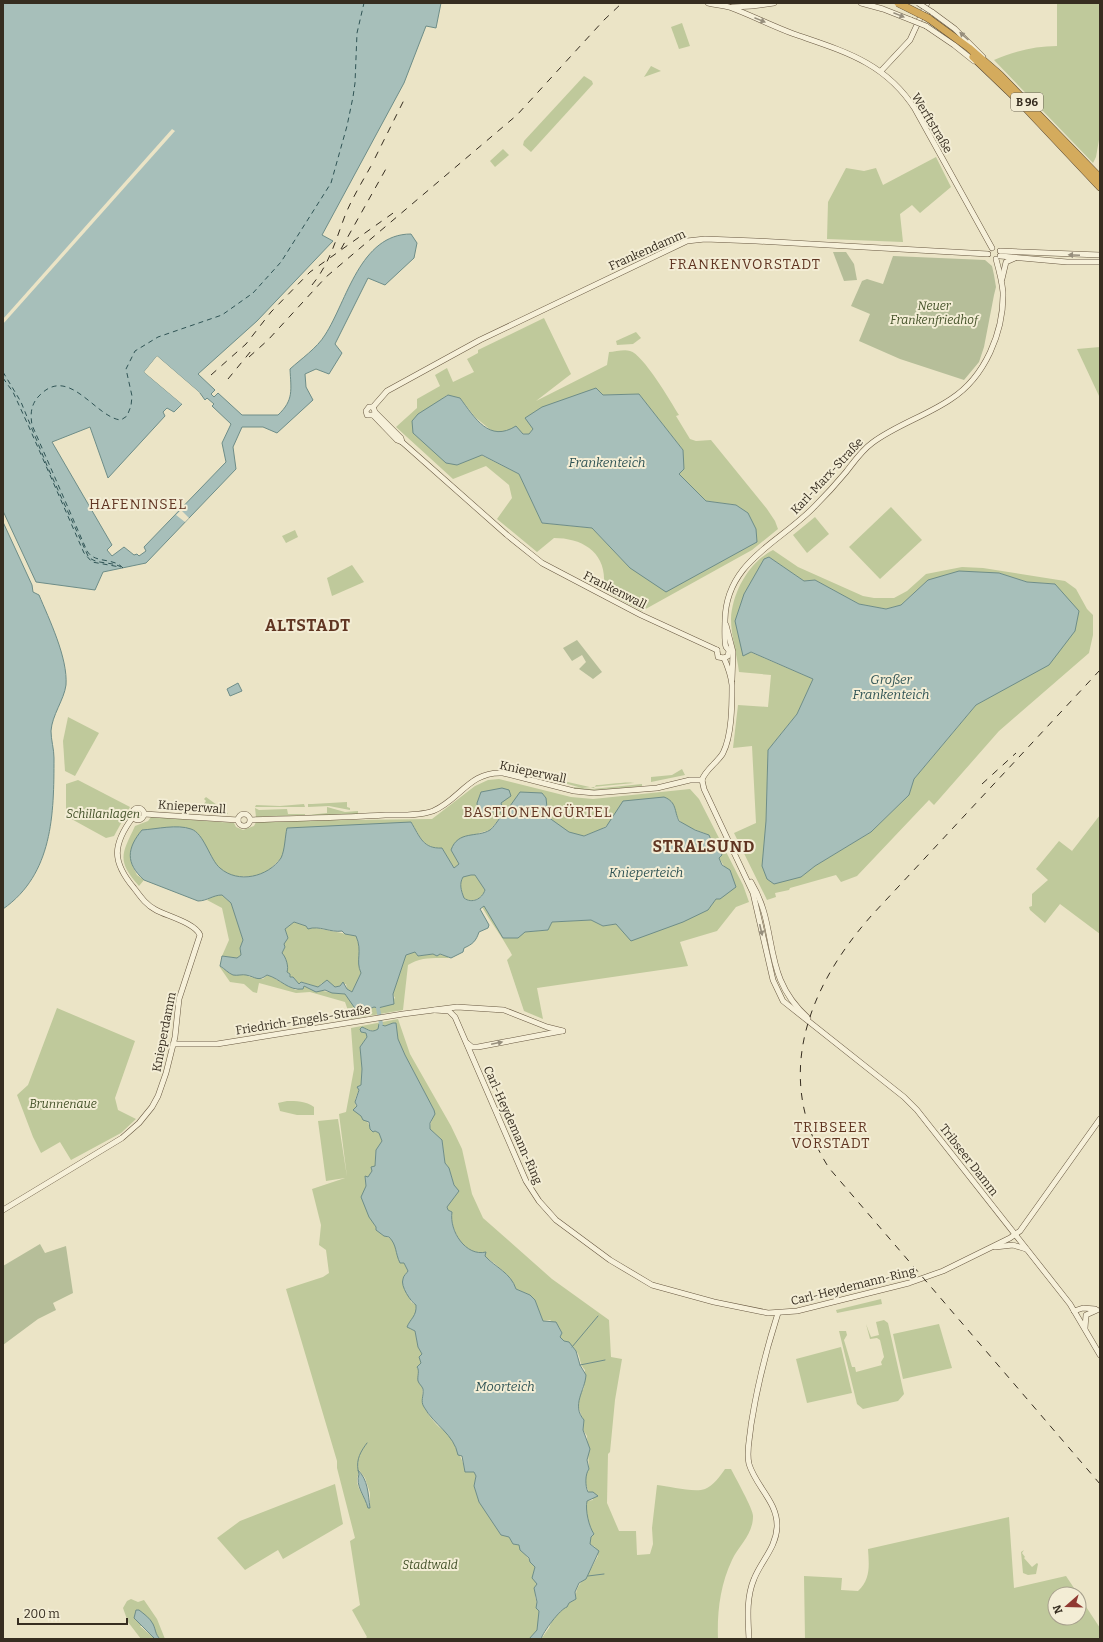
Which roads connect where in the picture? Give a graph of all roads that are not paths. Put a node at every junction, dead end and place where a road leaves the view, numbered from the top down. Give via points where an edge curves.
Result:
1 (708, 3) edge
2 (774, 3) edge
3 (860, 3) edge
4 (898, 3) edge
5 (918, 3) edge
6 (927, 3) edge
7 (727, 7) junction
8 (930, 15) junction
9 (951, 34) junction
10 (984, 69) junction
11 (881, 71) junction
12 (1000, 75) junction
13 (1100, 178) edge
14 (1100, 187) edge
15 (992, 248) junction
16 (988, 254) junction
17 (999, 255) junction
18 (1100, 255) edge
19 (1017, 258) junction
20 (1100, 262) edge
21 (1002, 282) junction
22 (374, 412) joint
23 (725, 623) junction
24 (725, 646) junction
25 (716, 650) junction
26 (724, 658) junction
27 (732, 685) junction
28 (702, 780) junction
29 (144, 814) junction
30 (133, 817) junction
31 (238, 820) junction
32 (251, 820) junction
33 (488, 1008) junction
34 (436, 1010) junction
35 (457, 1021) junction
36 (534, 1022) junction
37 (463, 1036) junction
38 (532, 1037) junction
39 (174, 1044) junction
40 (478, 1047) junction
41 (474, 1060) junction
42 (1100, 1119) edge
43 (3, 1210) edge
44 (1015, 1235) junction
45 (994, 1247) junction
46 (1028, 1251) junction
47 (1099, 1310) edge
48 (1074, 1311) junction
49 (778, 1313) junction
50 (1086, 1333) junction
51 (1100, 1355) edge
52 (749, 1639) edge

1 - 7 main road, Werftstraße
2 - 7 main road
3 -> 10 main road, bridge via 926,26
4 - 8 highway, B 96, bridge
5 - 8 main road, bridge
6 - 11 main road via 910,40
7 -> 11 main road, Werftstraße via 858,57
8 - 9 highway, B 96
12 -> 8 main road via 968,40
9 - 10 highway, B 96
9 - 12 highway, B 96
10 - 14 highway, B 96 via 1021,103
11 - 15 main road, Werftstraße via 917,112
12 - 13 highway, B 96
15 - 16 main road
15 - 17 main road via 996,248
16 - 17 main road via 991,258
16 - 22 main road, Frankendamm via 756,241 686,241 480,340 387,391
18 -> 17 main road
17 - 19 main road
17 - 21 main road, Karl-Marx-Straße
19 - 20 main road
19 - 21 main road, Karl-Marx-Straße via 1011,258 1006,262
21 - 23 main road, Karl-Marx-Straße via 1003,300 999,328 991,352 976,376 951,399 870,444 812,509 757,554 741,570 731,587 726,604
22 - 25 main road, Frankenwall via 402,442 507,535 542,562 635,612
23 - 24 main road, Karl-Marx-Straße
23 - 27 main road via 733,652
24 - 25 main road
24 - 26 main road, Karl-Marx-Straße via 729,654
25 - 26 main road, Frankenwall via 718,657
26 - 27 main road, Frankenwall
27 - 28 main road, Frankenwall via 726,745 719,759
28 - 32 main road, Knieperwall via 690,780 657,788 594,793 494,773 475,779 429,812
28 - 44 main road, Tribseer Damm via 704,789 762,904 776,970 784,989 795,1005 830,1039 917,1110
29 - 30 main road via 140,820
29 - 30 main road via 137,808 133,812
29 - 31 main road, Knieperwall
30 - 39 main road, Knieperdamm via 120,840 118,855 124,876 150,906 195,928 200,935 180,999
31 - 32 main road, Knieperwall via 241,826 246,826
31 - 32 main road, Knieperwall via 244,813 249,815
33 - 34 main road, Friedrich-Engels-Straße via 457,1007
33 - 35 main road, Friedrich-Engels-Straße via 462,1010 457,1015
33 - 36 main road, Friedrich-Engels-Straße via 504,1010
34 - 35 main road, Friedrich-Engels-Straße via 449,1011
34 - 39 main road, Friedrich-Engels-Straße via 217,1044
35 - 37 main road, Carl-Heydemann-Ring
36 - 38 main road via 538,1031
36 - 38 main road via 563,1031
37 - 40 main road via 469,1046
37 - 41 main road, Carl-Heydemann-Ring
40 -> 38 main road
39 - 43 main road, Knieperdamm via 158,1096 146,1116 131,1131
40 - 41 main road, Carl-Heydemann-Ring via 474,1053
41 - 49 main road, Carl-Heydemann-Ring via 526,1181 556,1220 610,1260 652,1285 745,1309
42 - 44 main road, Carl-Heydemann-Ring
44 - 45 main road, Carl-Heydemann-Ring
44 - 46 main road, Tribseer Damm
45 - 46 main road via 1013,1245
45 - 49 main road, Carl-Heydemann-Ring via 943,1271 909,1283 797,1311
46 - 48 main road, Tribseer Damm
47 - 48 main road via 1083,1308
47 - 50 main road via 1086,1316
48 - 50 main road, Tribseer Damm
49 - 52 main road via 766,1350 748,1447 752,1472 773,1504 777,1528 771,1549 751,1588 748,1610
50 - 51 main road, Tribseer Damm

